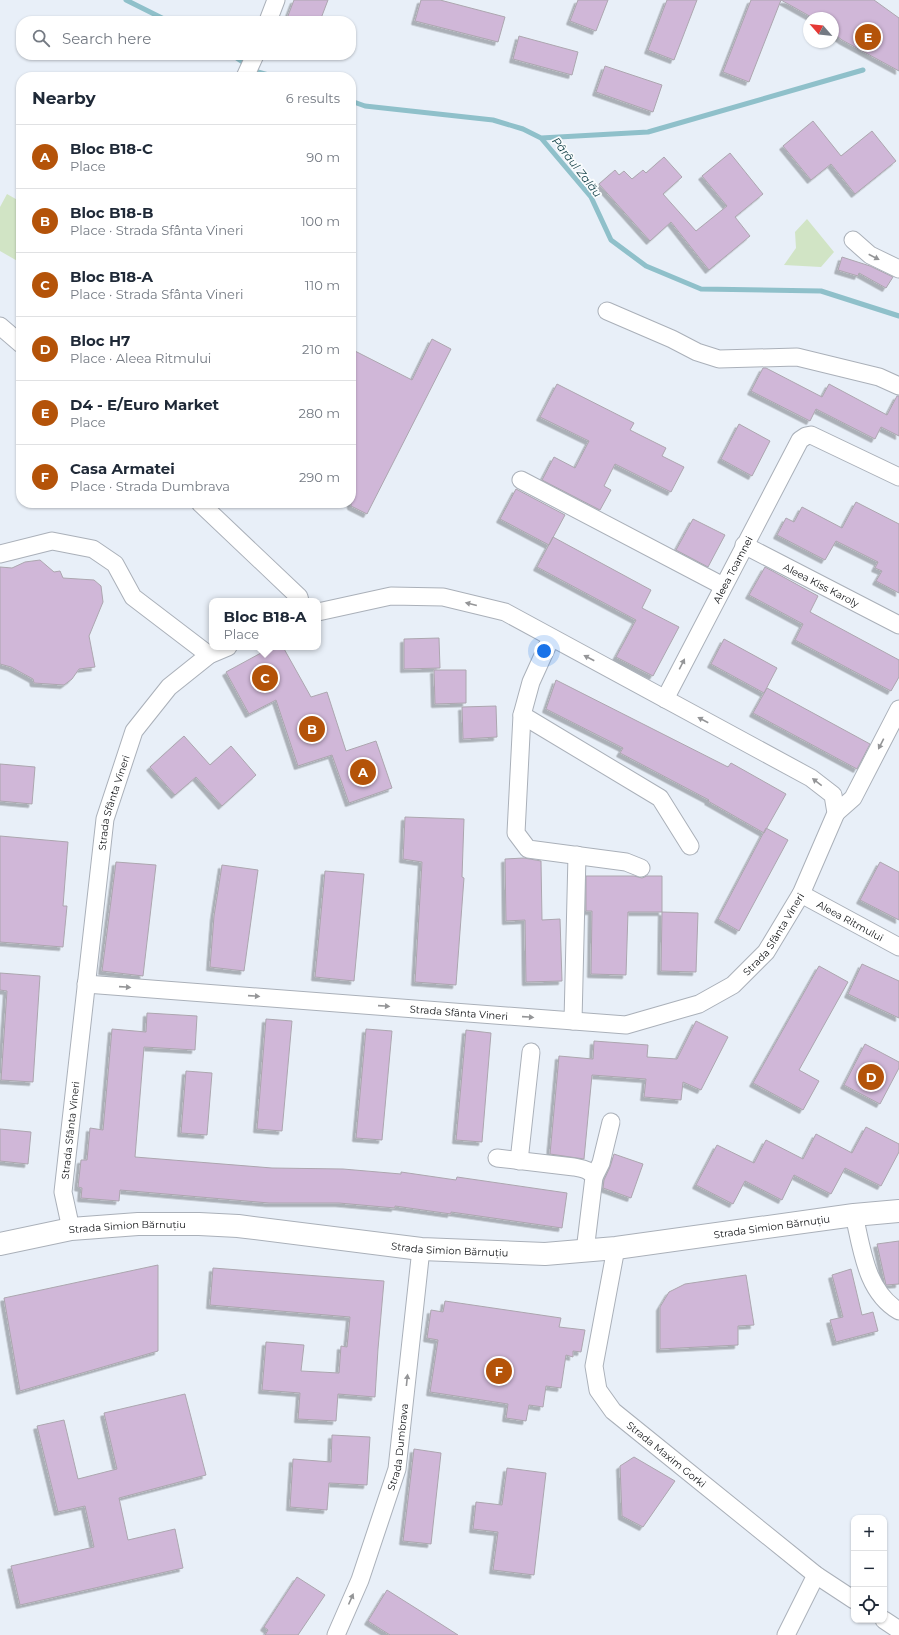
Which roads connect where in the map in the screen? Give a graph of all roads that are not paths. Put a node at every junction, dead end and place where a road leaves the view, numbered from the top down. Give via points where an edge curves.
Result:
1 (276, 0) edge
2 (270, 16) edge
3 (253, 60) edge
4 (247, 72) edge
5 (853, 240) dead end
6 (899, 269) edge
7 (607, 311) dead end
8 (0, 326) edge
9 (16, 340) edge
10 (899, 386) edge
11 (899, 477) edge
12 (521, 480) dead end
13 (205, 508) edge
14 (744, 545) junction
15 (0, 554) edge
16 (723, 586) junction
17 (299, 598) edge
18 (321, 611) edge
19 (899, 625) edge
20 (551, 638) junction
21 (221, 650) edge
22 (209, 655) junction
23 (664, 699) junction
24 (899, 709) edge
25 (522, 715) junction
26 (836, 813) junction
27 (690, 846) dead end
28 (578, 855) junction
29 (640, 868) dead end
30 (801, 894) junction
31 (899, 947) edge
32 (86, 984) junction
33 (573, 1021) junction
34 (531, 1052) dead end
35 (611, 1122) dead end
36 (497, 1158) dead end
37 (519, 1161) junction
38 (594, 1177) junction
39 (899, 1210) edge
40 (854, 1215) junction
41 (71, 1229) junction
42 (0, 1244) edge
43 (616, 1248) junction
44 (421, 1249) junction
45 (585, 1251) junction
46 (899, 1311) edge
47 (816, 1575) junction
48 (851, 1598) edge
49 (887, 1622) edge
50 (899, 1630) edge
51 (336, 1635) edge
52 (786, 1635) edge

1 - 2 street
3 - 4 street
5 -> 6 street via 870,255
7 - 10 street via 697,352 719,359 797,357 879,377
8 - 9 street
11 - 14 street, Aleea Toamnei via 811,435 806,436 800,440
12 - 16 street
13 - 17 street
14 - 16 street, Aleea Toamnei
14 - 19 street, Aleea Kiss Karoly
15 - 22 street via 52,541 93,549 115,564 133,597
23 -> 16 street, Aleea Toamnei
20 -> 18 street via 505,612 443,597 391,596
23 -> 20 street
20 - 25 street via 531,682
21 - 22 street, Strada Sfânta Vineri
22 - 32 street, Strada Sfânta Vineri via 169,687 134,731 105,819
26 -> 23 street via 833,795 811,778
24 -> 26 street via 852,798
25 - 27 street via 660,798
25 - 28 street via 516,833 528,849
26 - 30 street, Strada Sfânta Vineri
28 - 29 street via 626,862
28 - 33 street
30 - 31 street, Aleea Ritmului
30 - 33 street, Strada Sfânta Vineri via 766,952 733,985 699,1004 626,1025
32 -> 33 street, Strada Sfânta Vineri
32 - 41 street, Strada Sfânta Vineri via 63,1192
34 - 37 street
35 - 38 street via 601,1163
36 - 37 street
37 - 38 street via 585,1169
38 - 45 street
39 - 40 street, Strada Simion Bărnuțiu
40 - 43 street, Strada Simion Bărnuțiu
40 - 46 street via 864,1258 874,1284 881,1297
41 - 42 street, Strada Simion Bărnuțiu
41 - 44 street, Strada Simion Bărnuțiu via 138,1224 238,1226
43 - 45 street, Strada Simion Bărnuțiu
43 - 47 street, Strada Maxim Gorki via 594,1366 598,1390 613,1411
44 - 45 street, Strada Simion Bărnuțiu via 545,1254
51 -> 44 street, Strada Dumbrava via 360,1580 397,1469
47 - 48 street, Strada Maxim Gorki
47 - 52 street
49 - 50 street

